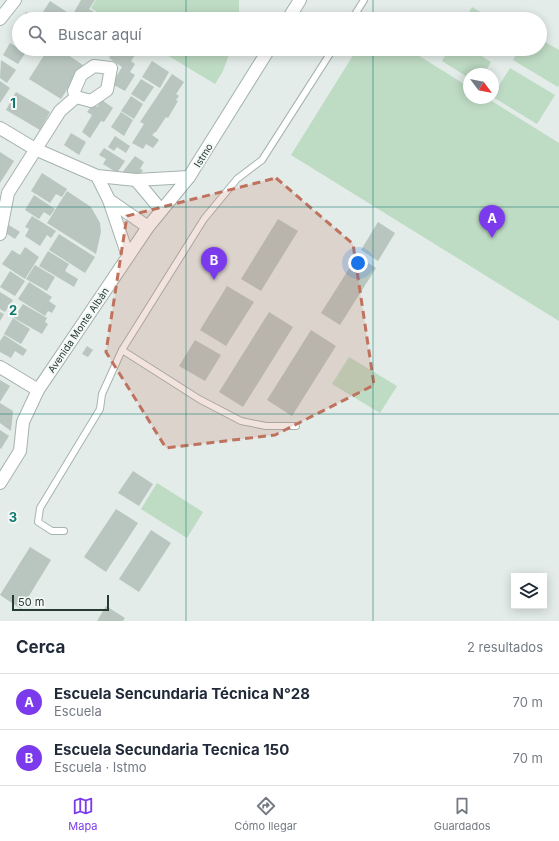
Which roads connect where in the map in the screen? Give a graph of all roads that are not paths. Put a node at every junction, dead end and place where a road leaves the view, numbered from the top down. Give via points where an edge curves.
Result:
1 (15, 0) edge
2 (300, 0) edge
3 (364, 0) edge
4 (292, 12) edge
5 (356, 12) edge
6 (0, 19) edge
7 (265, 56) edge
8 (329, 56) edge
9 (76, 98) dead end
10 (0, 128) edge
11 (35, 149) junction
12 (97, 176) junction
13 (189, 177) junction
14 (136, 180) junction
15 (110, 200) junction
16 (161, 210) junction
17 (148, 227) junction
18 (0, 234) edge
19 (128, 256) junction
20 (122, 350) junction
21 (0, 367) edge
22 (38, 390) junction
23 (296, 426) dead end
24 (0, 483) edge
25 (64, 531) dead end

1 - 6 street
2 - 4 street
3 - 5 lane
7 - 13 street, Istmo
8 - 20 lane via 262,160 236,179 204,219
9 - 11 street via 60,111
10 - 11 street
11 - 12 street
11 - 18 street via 8,193
12 - 14 street
12 - 15 street
13 - 14 street
13 - 16 street, Istmo
14 - 16 street
15 - 17 street
15 - 19 street
16 - 17 street, Istmo
17 - 19 street, Istmo
19 - 22 street, Avenida Monte Albán
20 - 23 lane via 199,399 241,421 266,426
20 - 25 lane via 102,394 100,409 40,508 38,522 52,531
21 - 22 street
22 - 24 street, Avenida Monte Albán via 23,422 20,451

